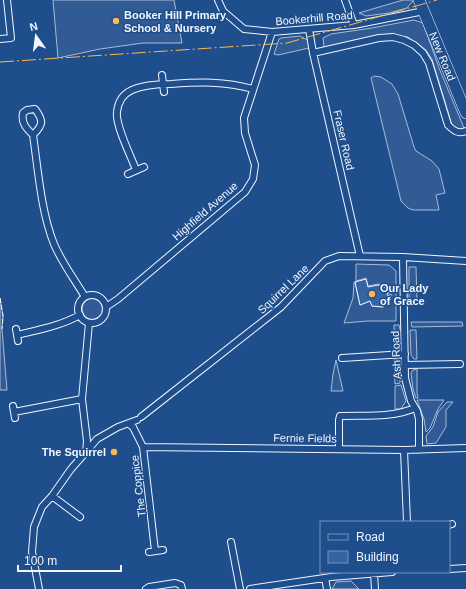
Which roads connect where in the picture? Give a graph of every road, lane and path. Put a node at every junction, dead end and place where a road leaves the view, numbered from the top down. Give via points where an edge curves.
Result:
1 (7, 0) edge
2 (218, 0) edge
3 (345, 0) edge
4 (420, 0) edge
5 (424, 11) junction
6 (354, 25) junction
7 (309, 29) junction
8 (272, 32) junction
9 (0, 39) edge
10 (313, 53) junction
11 (162, 75) dead end
12 (163, 84) junction
13 (253, 89) junction
14 (164, 92) dead end
15 (466, 113) edge
16 (466, 131) edge
17 (33, 135) dead end
18 (144, 167) dead end
19 (136, 170) junction
20 (128, 174) dead end
21 (360, 256) junction
22 (403, 258) junction
23 (466, 262) edge
24 (85, 297) junction
25 (106, 307) junction
26 (80, 315) junction
27 (90, 323) junction
28 (17, 335) dead end
29 (405, 354) junction
30 (342, 358) dead end
31 (460, 364) dead end
32 (405, 365) junction
33 (82, 399) junction
34 (415, 408) junction
35 (14, 412) dead end
36 (129, 424) junction
37 (143, 447) junction
38 (466, 448) edge
39 (339, 449) junction
40 (404, 450) junction
41 (419, 450) junction
42 (86, 452) junction
43 (52, 496) junction
44 (80, 518) dead end
45 (407, 521) edge
46 (232, 542) dead end
47 (163, 550) dead end
48 (466, 568) edge
49 (450, 569) edge
50 (383, 573) edge
51 (374, 574) junction
52 (329, 576) edge
53 (267, 588) edge
54 (39, 589) edge
55 (146, 589) edge
56 (182, 589) edge
57 (240, 589) edge
58 (250, 589) edge
59 (327, 589) edge
60 (374, 589) edge

1 - 9 street via 11,38
2 - 8 street, Bookerhill Road via 222,10 244,29
3 - 6 street
4 - 5 highway, New Road
5 - 6 street, Bookerhill Road
5 - 15 highway, New Road
6 - 7 street, Bookerhill Road
7 - 8 street, Bookerhill Road
7 - 10 street, Fraser Road
8 - 13 street, Highfield Avenue
10 - 16 street via 379,38 393,37 414,45 429,63 448,126 460,133
10 - 21 street, Fraser Road
11 - 12 street
12 - 13 street via 211,82
12 - 14 street
12 - 19 street via 131,90 118,104 118,123
13 - 25 street, Highfield Avenue via 244,118 245,133 254,165 253,179 245,192
17 - 24 street via 45,213 54,244
18 - 19 street
19 - 20 street
21 - 22 street, Squirrel Lane
21 - 36 street, Squirrel Lane via 339,256 325,261 281,307 139,419
22 - 23 street, Squirrel Lane
22 - 29 street, Ash Road
24 - 25 street via 96,296
24 - 26 street via 79,305
25 - 27 street via 102,319
26 - 27 street
26 - 28 street via 42,330
27 - 33 street
29 - 30 street
29 - 32 street, Ash Road
31 - 32 street
32 - 34 street, Ash Road via 405,378
33 - 35 street
33 - 42 street
34 - 39 street via 395,415 340,416
34 - 41 street, Ash Road via 419,419
36 - 37 street, The Coppice
36 - 42 street, Squirrel Lane via 118,427 97,440
37 - 39 street, Fernie Fields
37 - 47 street, The Coppice via 152,551
38 - 41 street, Fernie Fields
39 - 40 street, Fernie Fields
40 - 41 street, Fernie Fields
40 - 45 street
42 - 43 street, Squirrel Lane
43 - 44 street
43 - 54 street, Squirrel Lane via 42,507 34,527 32,552
46 - 57 street
48 - 49 street
50 - 51 street
51 - 52 street
51 - 60 street
52 - 53 street
52 - 59 street
53 - 58 street
55 - 56 street via 175,583

